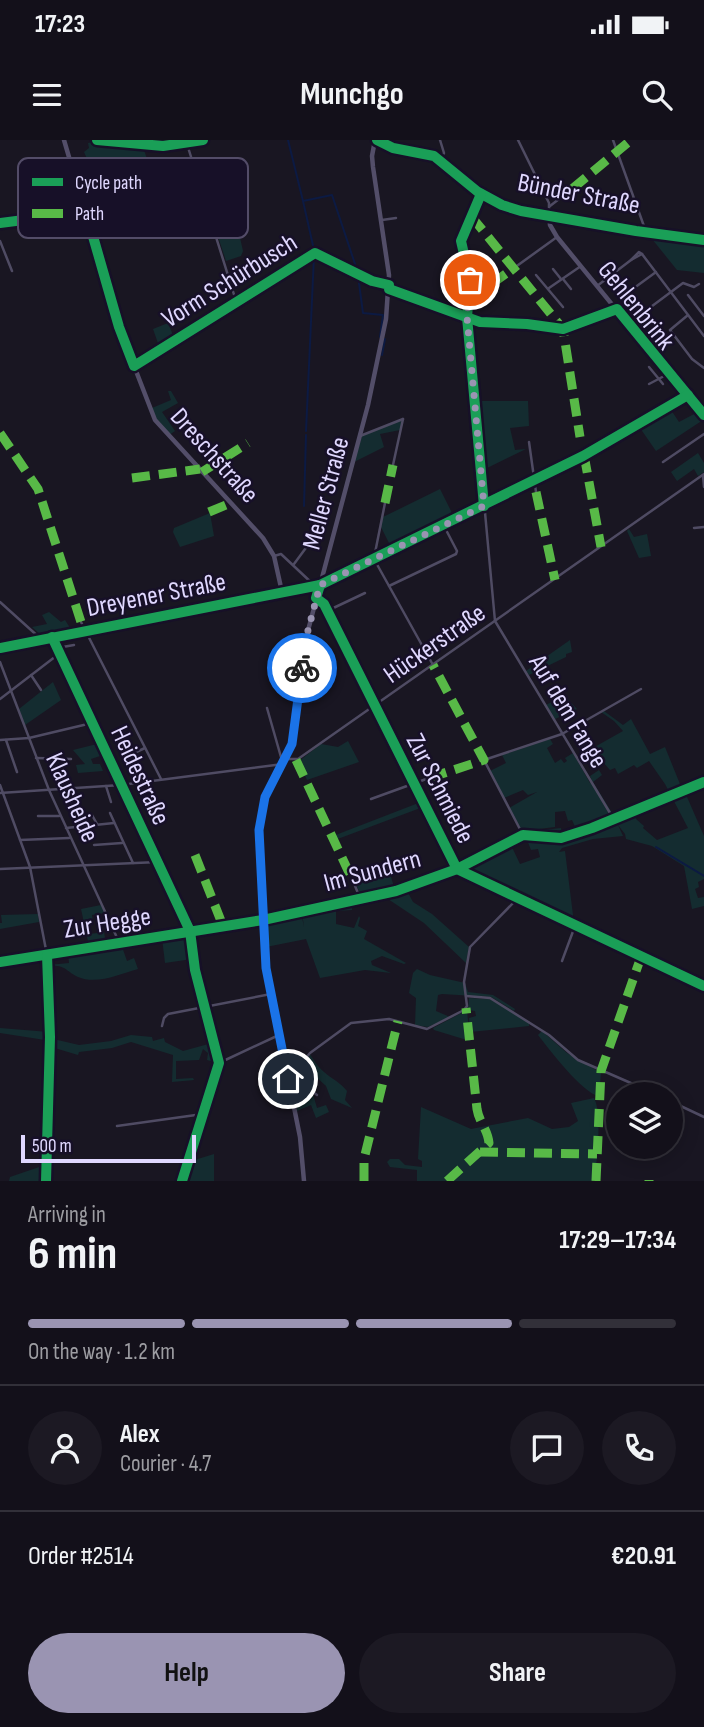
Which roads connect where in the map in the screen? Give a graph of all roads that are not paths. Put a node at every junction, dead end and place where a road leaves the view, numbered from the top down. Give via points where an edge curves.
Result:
1 (64, 140) edge
2 (97, 140) edge
3 (203, 140) edge
4 (375, 140) edge
5 (440, 140) edge
6 (518, 140) edge
7 (613, 140) edge
8 (187, 144) junction
9 (70, 158) edge
10 (191, 158) edge
11 (441, 158) junction
12 (572, 189) dead end
13 (482, 192) junction
14 (550, 206) junction
15 (549, 214) junction
16 (396, 218) dead end
17 (381, 220) junction
18 (18, 221) edge
19 (0, 223) edge
20 (645, 230) junction
21 (557, 237) junction
22 (94, 238) edge
23 (217, 238) edge
24 (704, 238) edge
25 (0, 241) edge
26 (581, 266) junction
27 (514, 268) dead end
28 (553, 269) dead end
29 (12, 271) dead end
30 (656, 272) junction
31 (536, 275) dead end
32 (562, 279) junction
33 (699, 284) dead end
34 (597, 286) junction
35 (389, 287) junction
36 (548, 289) junction
37 (571, 289) dead end
38 (630, 291) dead end
39 (671, 292) junction
40 (688, 295) dead end
41 (237, 301) junction
42 (563, 307) dead end
43 (616, 310) junction
44 (688, 315) junction
45 (704, 316) edge
46 (467, 317) junction
47 (628, 324) junction
48 (704, 336) edge
49 (134, 366) junction
50 (649, 367) dead end
51 (704, 368) edge
52 (668, 373) junction
53 (659, 378) junction
54 (649, 384) dead end
55 (663, 384) dead end
56 (687, 396) junction
57 (703, 413) edge
58 (704, 434) edge
59 (360, 436) junction
60 (528, 442) dead end
61 (663, 462) dead end
62 (393, 465) dead end
63 (703, 475) edge
64 (534, 481) junction
65 (704, 487) edge
66 (536, 492) dead end
67 (385, 503) dead end
68 (484, 506) junction
69 (444, 525) junction
70 (704, 527) edge
71 (694, 528) dead end
72 (311, 541) dead end
73 (274, 556) junction
74 (374, 559) junction
75 (294, 565) junction
76 (317, 585) junction
77 (389, 586) junction
78 (282, 592) junction
79 (365, 593) dead end
80 (316, 598) junction
81 (0, 603) edge
82 (327, 611) junction
83 (495, 621) junction
84 (81, 622) dead end
85 (84, 631) junction
86 (52, 637) junction
87 (41, 639) junction
88 (75, 645) dead end
89 (0, 648) edge
90 (57, 648) junction
91 (60, 653) junction
92 (0, 662) edge
93 (433, 665) junction
94 (31, 675) junction
95 (5, 676) junction
96 (0, 677) edge
97 (641, 689) dead end
98 (41, 690) dead end
99 (11, 691) junction
100 (0, 699) edge
101 (374, 706) junction
102 (267, 708) dead end
103 (92, 723) junction
104 (123, 733) dead end
105 (562, 734) junction
106 (29, 738) junction
107 (0, 740) edge
108 (6, 740) junction
109 (145, 748) junction
110 (36, 758) junction
111 (71, 759) dead end
112 (285, 761) junction
113 (17, 772) dead end
114 (429, 778) dead end
115 (161, 779) junction
116 (704, 782) edge
117 (413, 783) junction
118 (0, 785) edge
119 (121, 785) junction
120 (106, 786) junction
121 (49, 790) junction
122 (1, 793) edge
123 (371, 799) dead end
124 (111, 802) dead end
125 (110, 813) dead end
126 (92, 814) dead end
127 (38, 816) dead end
128 (61, 816) junction
129 (613, 818) junction
130 (114, 823) junction
131 (97, 824) junction
132 (66, 828) junction
133 (523, 835) junction
134 (71, 838) junction
135 (20, 841) junction
136 (123, 843) junction
137 (94, 845) dead end
138 (0, 861) edge
139 (158, 862) junction
140 (133, 863) junction
141 (84, 865) junction
142 (30, 867) junction
143 (1, 869) edge
144 (457, 869) junction
145 (353, 881) dead end
146 (360, 898) junction
147 (518, 898) junction
148 (263, 920) junction
149 (575, 926) junction
150 (190, 931) junction
151 (120, 943) junction
152 (47, 955) junction
153 (562, 961) dead end
154 (0, 962) edge
155 (704, 986) edge
156 (271, 994) junction
157 (466, 996) junction
158 (203, 1006) junction
159 (162, 1026) dead end
160 (279, 1035) junction
161 (219, 1063) junction
162 (290, 1077) junction
163 (628, 1082) edge
164 (317, 1095) dead end
165 (683, 1107) edge
166 (704, 1117) edge
167 (117, 1126) dead end
168 (304, 1181) edge

1 - 9 street
2 - 8 street
3 - 8 street
4 - 11 street, Bünder Straße
4 - 17 street, Meller Straße via 372,156
5 - 11 street
6 - 14 street
7 - 20 street
8 - 10 street
11 - 13 street, Bünder Straße
12 - 14 street
13 - 15 street, Bünder Straße
13 - 46 street via 461,241 470,280
14 - 15 street
15 - 20 street, Bünder Straße
15 - 21 street, Gehlenbrink
16 - 17 street
17 - 35 street, Meller Straße
18 - 19 street
20 - 24 street, Bünder Straße
21 - 26 street, Gehlenbrink
21 - 27 street
22 - 49 street, Dreschstraße
23 - 41 street
25 - 29 street
26 - 32 street
26 - 34 street, Gehlenbrink
28 - 32 street
30 - 34 street via 639,252
30 - 38 street
30 - 39 street
31 - 36 street
32 - 36 street
32 - 37 street
33 - 39 street via 694,287 685,282
34 - 43 street, Gehlenbrink
35 - 41 street, Vorm Schürbusch via 315,253
35 - 46 street
35 - 59 street, Meller Straße
36 - 42 street
39 - 44 street
39 - 47 street
40 - 45 street
41 - 49 street, Vorm Schürbusch
43 - 46 street via 563,329
43 - 47 street, Gehlenbrink
44 - 48 street
44 - 51 street via 670,330
46 - 68 street
47 - 52 street, Gehlenbrink
49 - 73 street, Dreschstraße via 155,420 263,538
50 - 53 street
52 - 53 street
52 - 56 street, Gehlenbrink
53 - 54 street
53 - 55 street
56 - 57 street, Gehlenbrink
56 - 64 street
58 - 61 street
59 - 62 street via 403,419
59 - 76 street, Meller Straße
60 - 64 street
63 - 65 street
63 - 83 street, Hückerstraße
64 - 66 street
64 - 68 street
67 - 74 street
68 - 69 street
68 - 83 street
69 - 74 street
69 - 77 street via 456,554
70 - 71 street
72 - 75 street
73 - 75 street via 281,554
73 - 78 street, Dreschstraße
74 - 76 street
74 - 77 street
75 - 76 street
76 - 78 street, Dreyener Straße
76 - 80 street, Meller Straße
77 - 93 street
78 - 85 street, Dreyener Straße
79 - 82 street
80 - 82 street, Zur Schmiede
80 - 112 street, Meller Straße via 306,638 295,731
81 - 87 street
82 - 101 street, Zur Schmiede
83 - 93 street, Hückerstraße
83 - 105 street, Auf dem Fange
84 - 85 street
85 - 86 street, Dreyener Straße
85 - 109 street
86 - 87 street, Dreyener Straße
86 - 90 street, Heidestraße
87 - 89 street, Dreyener Straße
88 - 90 street
90 - 91 street, Heidestraße
91 - 94 street
91 - 103 street, Heidestraße
92 - 95 street, Klausheide
93 - 101 street, Hückerstraße
94 - 98 street
94 - 99 street
95 - 96 street
95 - 99 street, Klausheide
97 - 105 street
99 - 100 street
99 - 106 street, Klausheide
101 - 112 street, Hückerstraße via 298,759
101 - 117 street, Zur Schmiede
102 - 112 street
103 - 106 street
103 - 119 street, Heidestraße
104 - 109 street via 134,753
105 - 129 street, Auf dem Fange
105 - 133 street via 484,760
106 - 108 street
106 - 110 street, Klausheide
107 - 108 street
108 - 113 street
109 - 115 street
110 - 111 street
110 - 121 street, Klausheide
112 - 115 street, Hückerstraße
112 - 148 street, Meller Straße via 265,797 260,818
114 - 117 street
115 - 119 street, Hückerstraße
116 - 129 street
117 - 123 street
117 - 144 street, Zur Schmiede
118 - 122 street
119 - 120 street, Hückerstraße
119 - 139 street, Heidestraße
120 - 121 street, Hückerstraße
120 - 124 street
121 - 122 street, Hückerstraße
121 - 128 street, Klausheide
122 - 135 street
125 - 130 street
126 - 131 street
127 - 128 street
128 - 132 street, Klausheide
129 - 133 street via 561,838
130 - 131 street
130 - 136 street
131 - 132 street
132 - 134 street, Klausheide
133 - 144 street, Im Sundern
134 - 135 street
134 - 141 street, Klausheide
135 - 142 street
136 - 137 street
136 - 140 street
138 - 143 street
139 - 140 street
139 - 150 street, Heidestraße
140 - 141 street
141 - 142 street
141 - 151 street, Klausheide
142 - 143 street
142 - 152 street
144 - 146 street, Im Sundern
144 - 147 street, Zur Schmiede
145 - 146 street
146 - 148 street, Im Sundern
147 - 149 street, Zur Schmiede
147 - 157 street via 470,947
148 - 150 street, Zur Hegge
148 - 156 street, Meller Straße
149 - 153 street
149 - 155 street, Zur Schmiede
150 - 151 street, Zur Hegge
150 - 158 street, Heidestraße
151 - 152 street, Zur Hegge
152 - 154 street, Zur Hegge
156 - 158 street
156 - 160 street, Meller Straße
157 - 162 street via 464,1010 427,1029 389,1019 351,1023 310,1053
157 - 163 street via 490,998 549,1035 578,1060
158 - 159 street via 168,1014
158 - 161 street, Heidestraße
160 - 161 street
160 - 162 street, Meller Straße
161 - 167 street via 203,1114
162 - 164 street
162 - 168 street, Meller Straße
165 - 166 street

